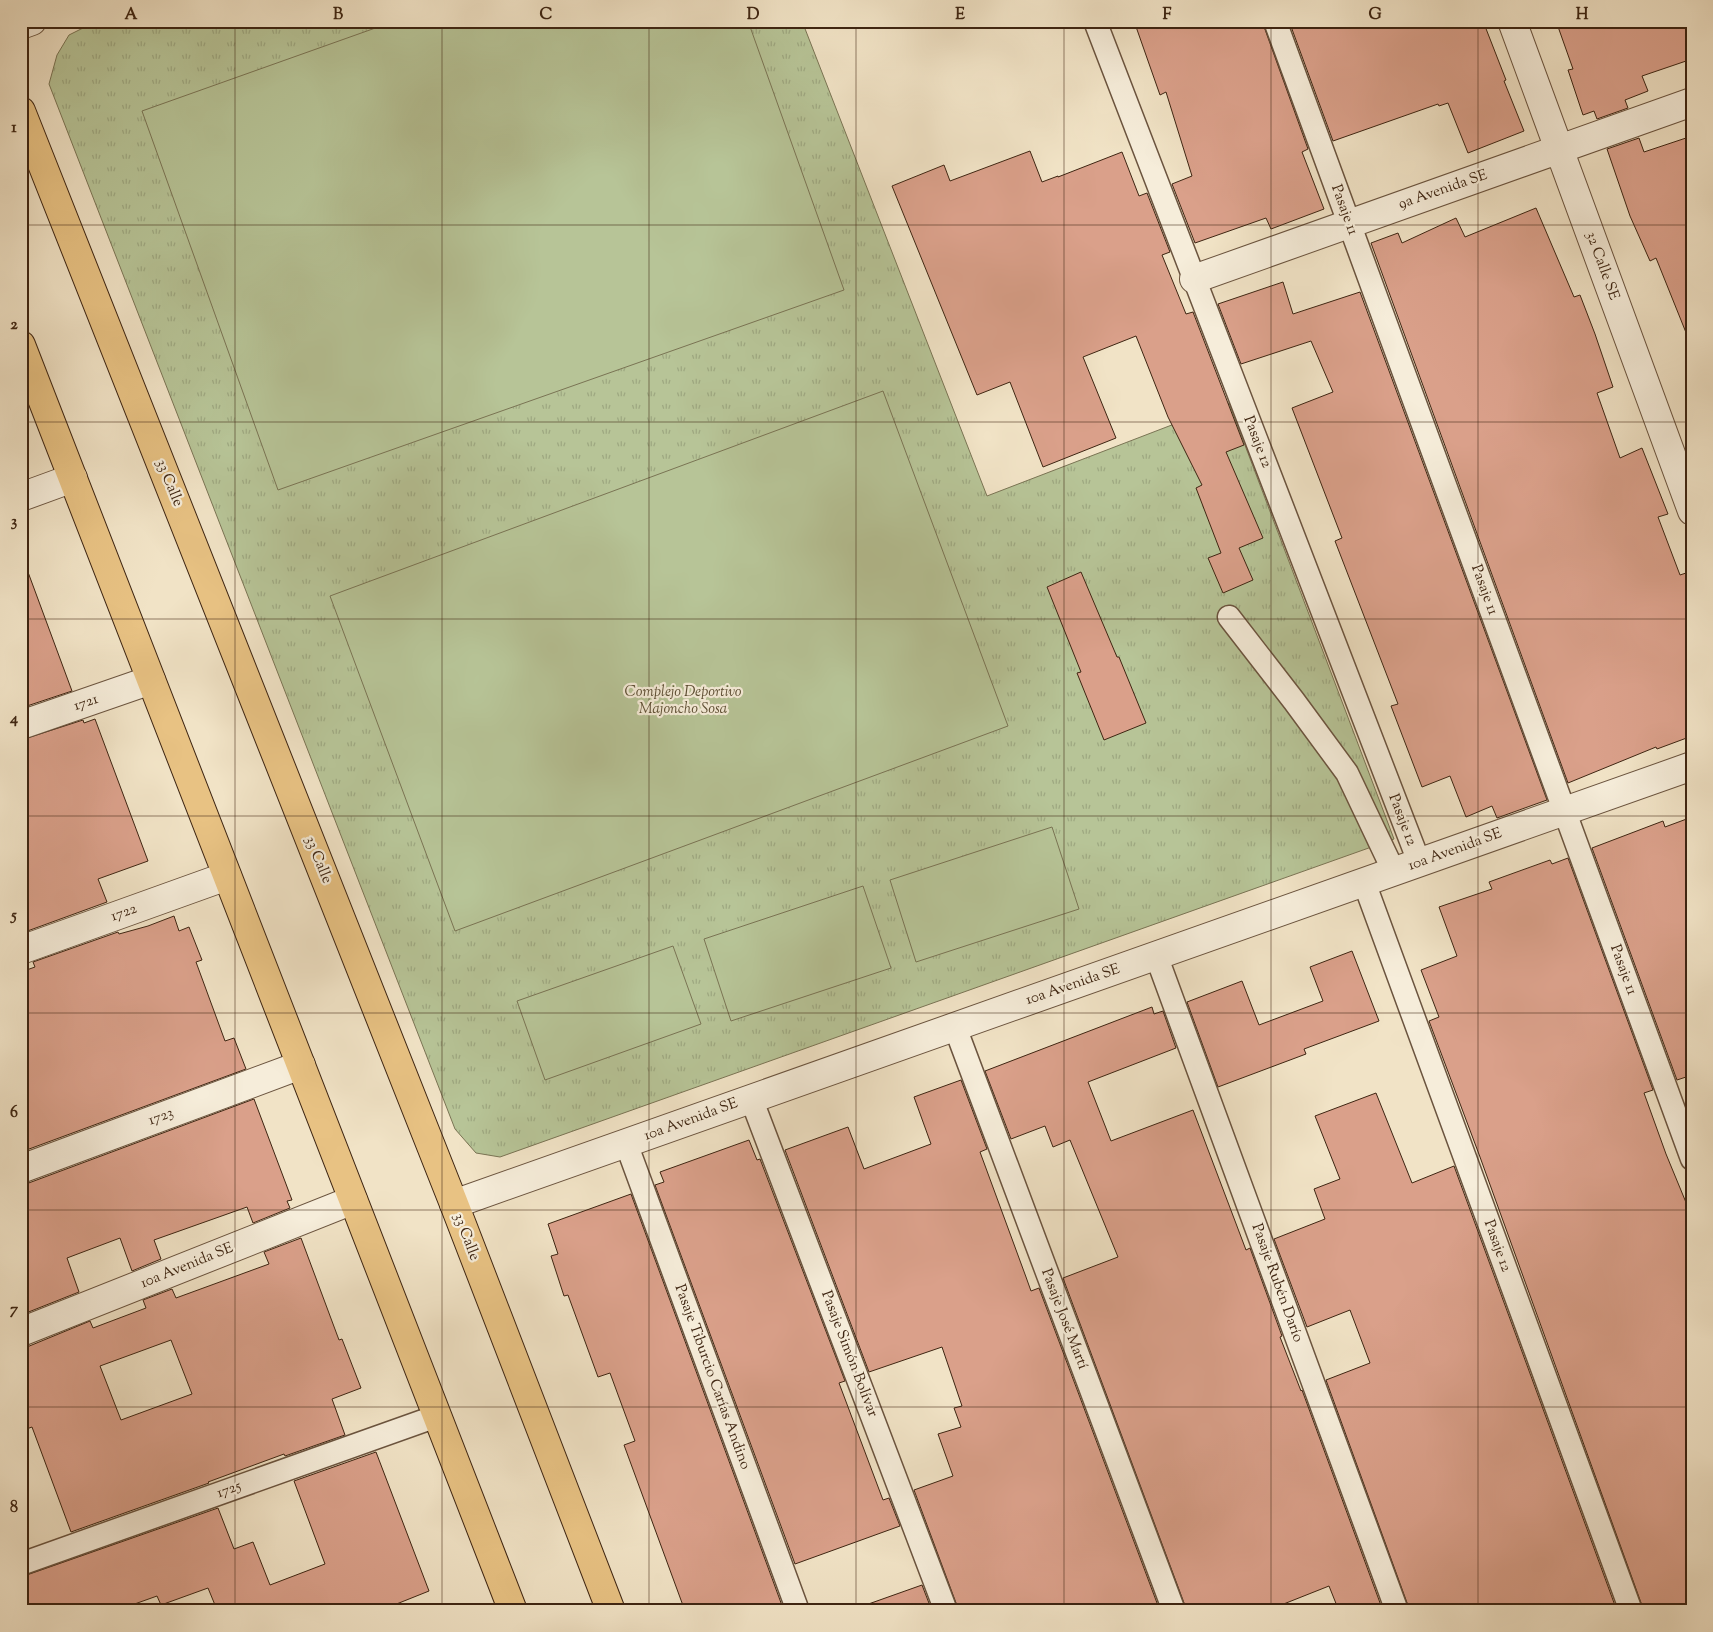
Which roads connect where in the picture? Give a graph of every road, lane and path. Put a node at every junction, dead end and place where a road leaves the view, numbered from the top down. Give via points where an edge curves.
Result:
1 (32, 21) edge
2 (1094, 21) edge
3 (1275, 21) edge
4 (1512, 21) edge
5 (21, 25) edge
6 (1692, 102) edge
7 (21, 111) edge
8 (1559, 149) junction
9 (1349, 223) junction
10 (1194, 279) junction
11 (21, 345) edge
12 (73, 478) junction
13 (21, 496) edge
14 (1692, 511) edge
15 (1229, 617) dead end
16 (151, 680) junction
17 (21, 725) edge
18 (1692, 766) edge
19 (1565, 811) junction
20 (1419, 862) junction
21 (1394, 872) junction
22 (227, 876) junction
23 (1364, 882) junction
24 (21, 950) edge
25 (1156, 955) junction
26 (954, 1026) junction
27 (301, 1065) junction
28 (751, 1098) junction
29 (626, 1143) junction
30 (1692, 1158) edge
31 (21, 1169) edge
32 (353, 1200) junction
33 (454, 1204) junction
34 (21, 1332) edge
35 (437, 1416) junction
36 (21, 1564) edge
37 (508, 1609) edge
38 (611, 1611) edge
39 (798, 1611) edge
40 (946, 1611) edge
41 (1174, 1611) edge
42 (1398, 1611) edge
43 (1631, 1611) edge

1 - 5 street
2 - 10 lane, Pasaje 12
3 - 9 lane, Pasaje 11
4 - 8 street, 32 Calle SE
6 - 8 street, 9a Avenida SE
7 - 33 main road, 33 Calle
8 - 9 street, 9a Avenida SE
8 - 14 street, 32 Calle SE
9 - 10 street, 9a Avenida SE
9 - 19 lane, Pasaje 11
10 - 20 lane, Pasaje 12
11 - 12 main road
12 - 13 street
12 - 16 main road
15 - 21 lane via 1347,773
16 - 17 street, 1721
16 - 22 main road
18 - 19 street, 10a Avenida SE
19 - 20 street, 10a Avenida SE
19 - 30 lane, Pasaje 11
20 - 21 street, 10a Avenida SE
21 - 23 street, 10a Avenida SE
22 - 24 street, 1722
22 - 27 main road
23 - 25 street, 10a Avenida SE
23 - 43 lane, Pasaje 12
25 - 26 street, 10a Avenida SE
25 - 42 lane, Pasaje Rubén Darío
26 - 28 street, 10a Avenida SE
26 - 41 lane, Pasaje José Martí
27 - 31 street, 1723
27 - 32 main road
28 - 29 street, 10a Avenida SE
28 - 40 lane, Pasaje Simón Bolívar
29 - 33 street, 10a Avenida SE
29 - 39 lane, Pasaje Tiburcio Carías Andino
32 - 34 street, 10a Avenida SE
32 - 35 main road
33 - 38 main road, 33 Calle
35 - 36 lane, 1725
35 - 37 main road

